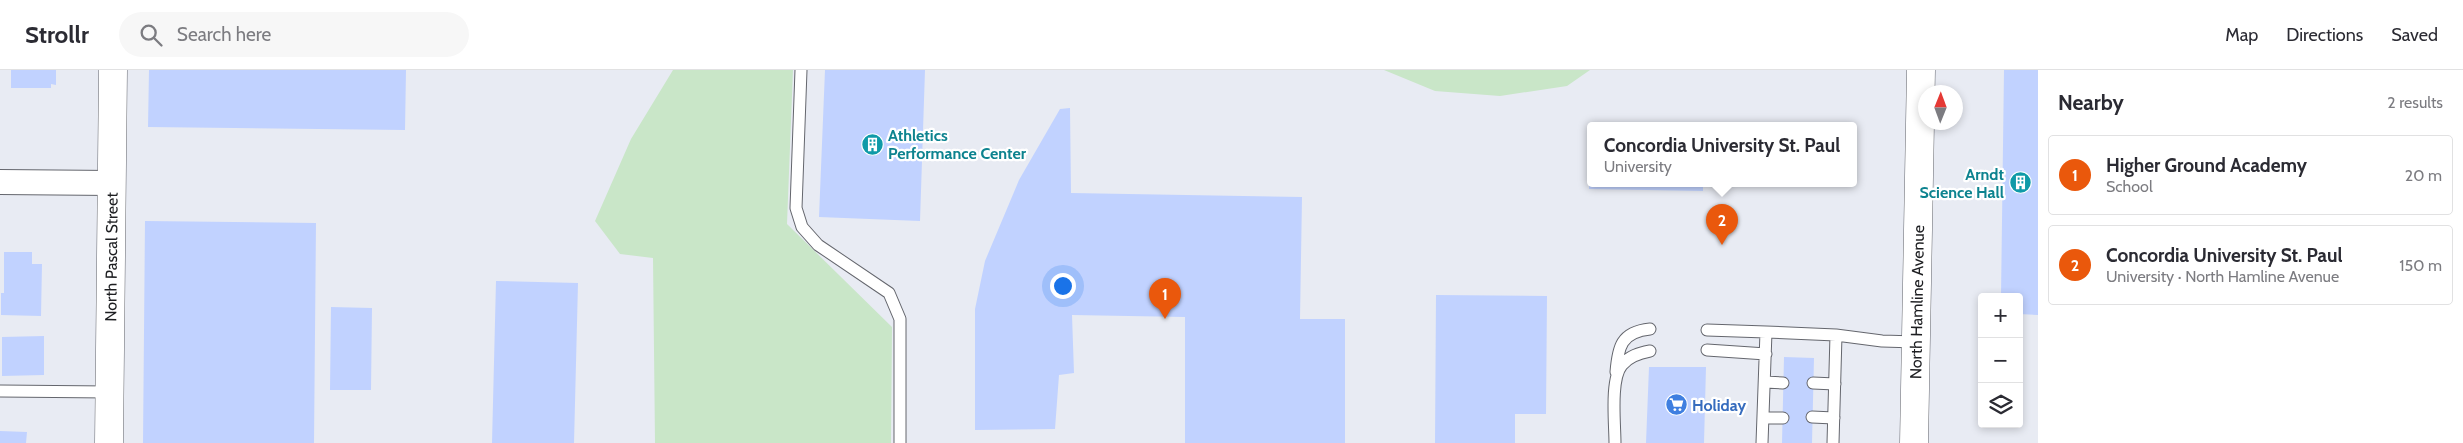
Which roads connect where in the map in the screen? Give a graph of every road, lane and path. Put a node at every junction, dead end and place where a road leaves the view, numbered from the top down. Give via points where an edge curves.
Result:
1 (113, 70) edge
2 (801, 70) edge
3 (1921, 70) edge
4 (0, 182) edge
5 (112, 183) junction
6 (1650, 329) dead end
7 (1707, 330) dead end
8 (1766, 332) junction
9 (1836, 335) junction
10 (1916, 342) junction
11 (1706, 350) dead end
12 (1650, 351) dead end
13 (1766, 354) junction
14 (1616, 376) junction
15 (1765, 382) junction
16 (1783, 383) dead end
17 (1813, 383) dead end
18 (1835, 384) junction
19 (0, 391) edge
20 (109, 392) junction
21 (1812, 417) dead end
22 (1763, 418) junction
23 (1782, 418) dead end
24 (1834, 418) junction
25 (108, 443) edge
26 (900, 443) edge
27 (1615, 443) edge
28 (1762, 443) edge
29 (1833, 443) edge
30 (1901, 443) edge
31 (1914, 443) edge

1 - 5 street, North Pascal Street
2 - 26 lane via 796,208 802,227 818,245 889,292 900,319
3 - 10 street, North Hamline Avenue
4 - 5 street
5 - 20 street, North Pascal Street
6 - 14 lane via 1625,338 1618,349
7 - 8 lane
8 - 9 lane
8 - 13 lane
9 - 10 lane
9 - 18 lane
10 - 31 street, North Hamline Avenue
11 - 13 lane
12 - 14 lane via 1634,355 1621,365
13 - 15 lane
14 - 27 lane
15 - 16 lane
15 - 22 lane
17 - 18 lane
18 - 24 lane
19 - 20 lane
20 - 25 street, North Pascal Street
21 - 24 lane
22 - 23 lane
22 - 28 lane
24 - 29 lane
30 - 31 lane

